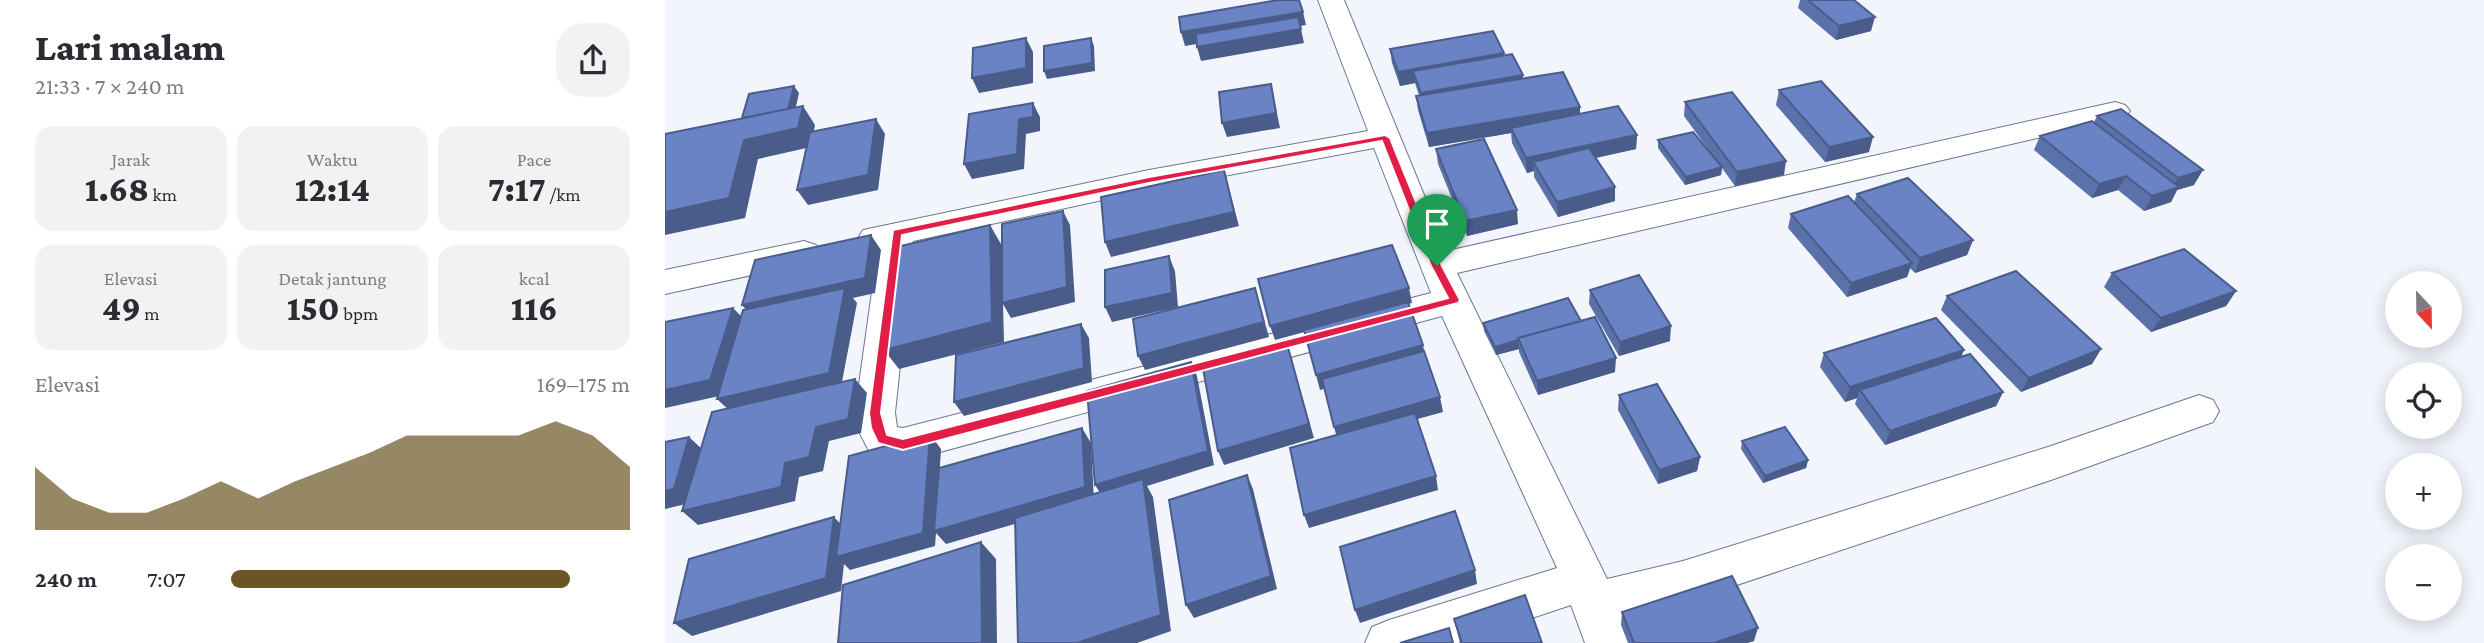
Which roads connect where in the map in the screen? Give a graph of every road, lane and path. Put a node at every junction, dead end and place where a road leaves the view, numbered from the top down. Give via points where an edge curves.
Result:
1 (1331, 0) edge
2 (2115, 111) edge
3 (1385, 138) junction
4 (897, 233) junction
5 (1437, 266) junction
6 (665, 282) edge
7 (1454, 300) junction
8 (2199, 411) dead end
9 (1589, 591) junction
10 (1389, 643) edge
11 (1609, 643) edge

1 - 3 street
2 - 5 street
3 - 4 street via 1149,180
3 - 5 street
4 - 6 street
4 - 7 street via 875,413 883,439 903,444
5 - 7 street
7 - 9 street
8 - 9 street via 1683,582
9 - 10 street
9 - 11 street

